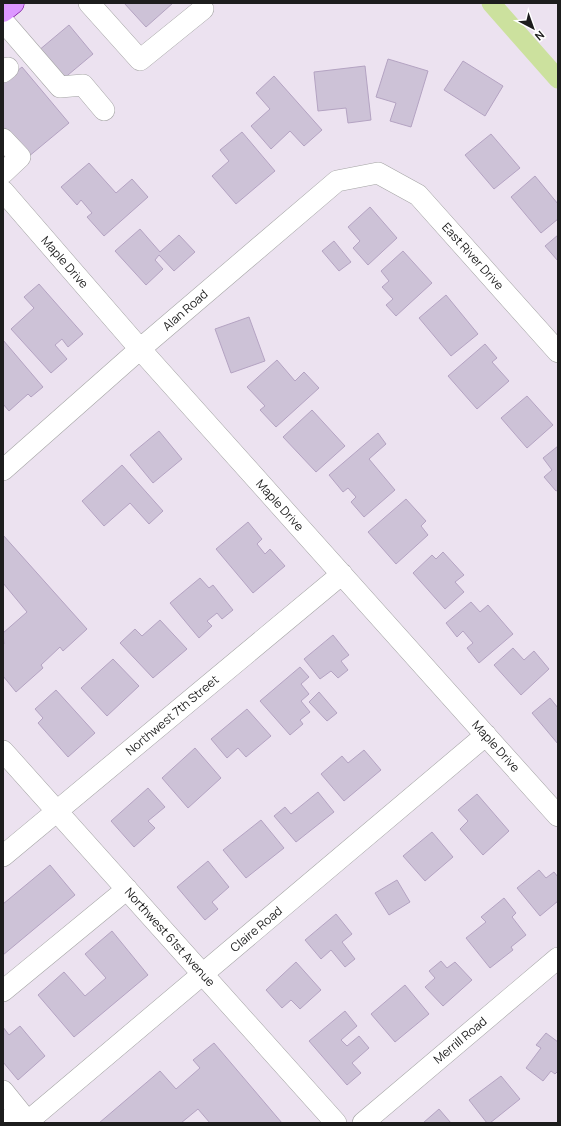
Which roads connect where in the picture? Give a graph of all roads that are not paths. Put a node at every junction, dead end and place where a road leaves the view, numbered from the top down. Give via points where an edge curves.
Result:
1 (13, 3) edge
2 (89, 3) edge
3 (203, 9) dead end
4 (3, 11) edge
5 (3, 21) edge
6 (104, 110) dead end
7 (3, 139) edge
8 (3, 173) edge
9 (378, 173) joint
10 (3, 192) edge
11 (140, 349) junction
12 (558, 352) edge
13 (3, 470) edge
14 (342, 574) junction
15 (486, 735) junction
16 (3, 751) edge
17 (56, 811) junction
18 (558, 816) edge
19 (3, 856) edge
20 (126, 889) junction
21 (558, 958) edge
22 (203, 974) junction
23 (3, 991) edge
24 (3, 1090) edge
25 (3, 1120) edge
26 (27, 1122) edge
27 (6, 1123) edge
28 (336, 1123) edge
29 (363, 1123) edge

1 - 4 main road
2 - 3 street via 140,60
5 - 6 street via 60,87 83,85
7 - 8 street via 20,157
9 - 11 street, Alan Road via 337,181
9 - 12 street, East River Drive via 418,194
10 - 11 street, Maple Drive
11 - 13 street, Alan Road
11 - 14 street, Maple Drive
14 - 15 street, Maple Drive
14 - 17 street, Northwest 7th Street
15 - 18 street, Maple Drive
15 - 22 street, Claire Road
16 - 17 street, Northwest 61st Avenue
17 - 19 street, Northwest 7th Street
17 - 20 street, Northwest 61st Avenue
20 - 22 street, Northwest 61st Avenue
20 - 23 street
21 - 29 street, Merrill Road
22 - 26 street, Claire Road
22 - 28 street, Northwest 61st Avenue
24 - 26 street
25 - 27 street

